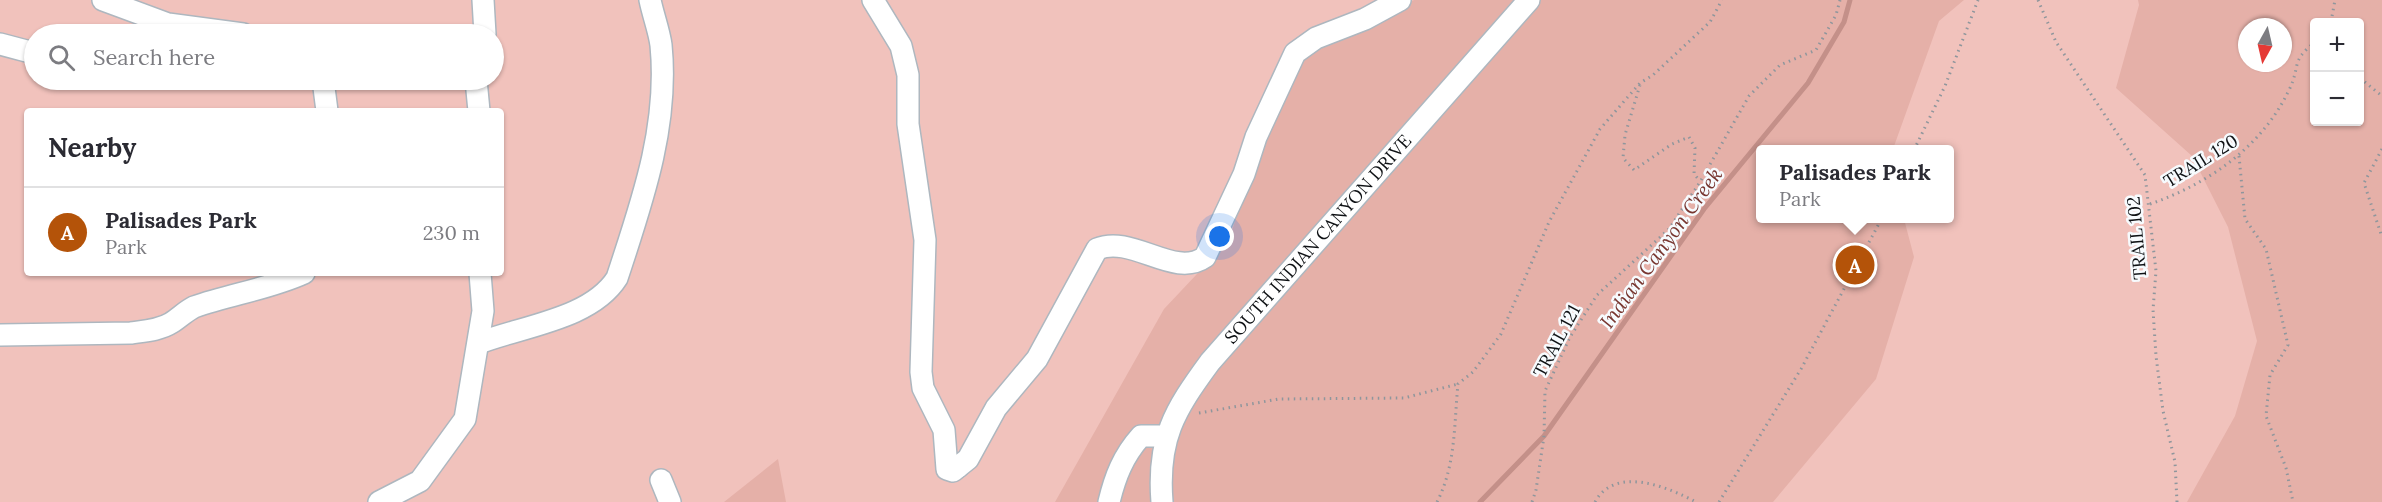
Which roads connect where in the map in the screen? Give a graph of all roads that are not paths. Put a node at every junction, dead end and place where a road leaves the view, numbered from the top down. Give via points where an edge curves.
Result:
1 (103, 0) edge
2 (483, 0) edge
3 (650, 0) edge
4 (873, 0) edge
5 (1400, 0) edge
6 (1528, 0) edge
7 (176, 24) edge
8 (484, 24) edge
9 (0, 44) edge
10 (24, 51) edge
11 (325, 90) edge
12 (477, 90) edge
13 (327, 108) edge
14 (479, 108) edge
15 (298, 276) edge
16 (480, 276) edge
17 (0, 335) edge
18 (479, 344) junction
19 (1169, 426) junction
20 (661, 480) dead end
21 (379, 502) edge
22 (670, 502) edge
23 (1109, 502) edge
24 (1162, 502) edge

1 - 7 street via 144,17
2 - 8 street
3 - 18 street via 661,44 657,141 617,278 608,292 593,303 563,317 512,330
4 - 5 street via 901,46 908,75 908,124 925,240 921,372 923,387 944,430 952,463 968,459 996,408 1037,359 1097,249 1120,247 1184,264 1197,263 1205,257 1295,53 1316,38
6 - 19 street, SOUTH INDIAN CANYON DRIVE via 1210,362
9 - 10 street
11 - 13 street
12 - 14 street
15 - 17 street via 278,285 191,308 169,324 152,330
16 - 18 street via 483,311
18 - 21 street via 465,419 420,481
19 - 23 street via 1141,436 1127,451
19 - 24 street, SOUTH INDIAN CANYON DRIVE via 1162,456
20 - 22 street

